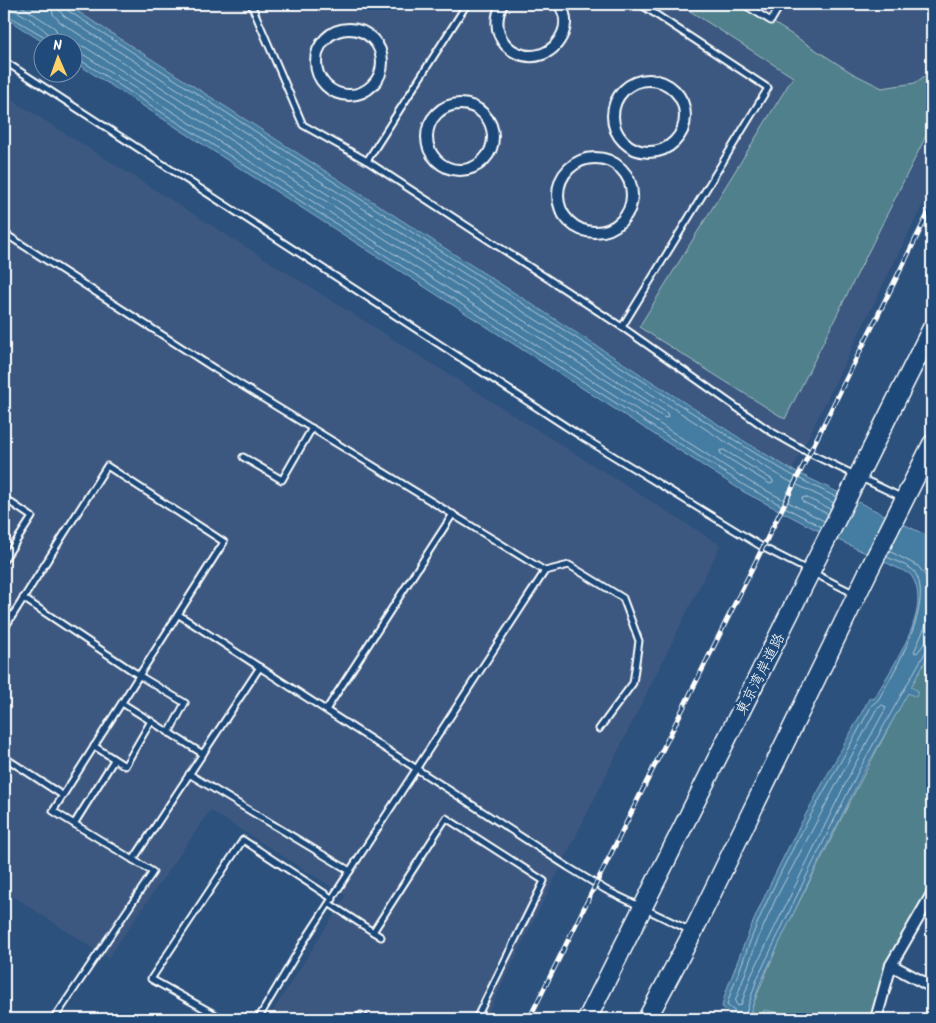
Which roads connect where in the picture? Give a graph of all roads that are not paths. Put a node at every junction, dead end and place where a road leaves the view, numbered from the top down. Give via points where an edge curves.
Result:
1 (251, 4) edge
2 (467, 4) edge
3 (502, 4) edge
4 (559, 4) edge
5 (640, 4) edge
6 (743, 4) edge
7 (782, 4) edge
8 (328, 35) joint
9 (4, 62) edge
10 (637, 81) joint
11 (446, 107) joint
12 (582, 159) joint
13 (367, 161) junction
14 (4, 233) edge
15 (622, 327) junction
16 (932, 328) edge
17 (312, 428) junction
18 (932, 444) edge
19 (243, 457) dead end
20 (860, 477) junction
21 (4, 498) edge
22 (906, 499) junction
23 (453, 514) junction
24 (4, 548) edge
25 (9, 552) junction
26 (4, 560) edge
27 (545, 571) junction
28 (811, 572) junction
29 (856, 595) junction
30 (23, 598) junction
31 (179, 615) junction
32 (4, 629) edge
33 (260, 667) junction
34 (140, 676) junction
35 (122, 703) junction
36 (326, 710) junction
37 (151, 722) junction
38 (599, 729) dead end
39 (169, 732) junction
40 (94, 746) junction
41 (203, 754) junction
42 (4, 757) edge
43 (114, 760) junction
44 (417, 769) junction
45 (189, 774) junction
46 (62, 795) junction
47 (74, 824) junction
48 (133, 860) junction
49 (350, 871) junction
50 (932, 894) edge
51 (334, 899) junction
52 (330, 904) junction
53 (642, 908) junction
54 (373, 932) junction
55 (693, 932) junction
56 (381, 937) dead end
57 (891, 965) junction
58 (932, 987) edge
59 (361, 1015) dead end
60 (54, 1019) edge
61 (223, 1019) edge
62 (258, 1019) edge
63 (367, 1019) edge
64 (476, 1019) edge
65 (587, 1019) edge
66 (647, 1019) edge
67 (876, 1019) edge

1 - 13 lane via 303,125
2 - 13 lane
3 - 4 street via 496,25 501,39 513,52 532,56 552,49 560,40 565,21
5 - 15 lane via 768,88
6 - 7 lane via 771,21
8 - 8 street via 350,28 361,30 375,41 382,64 380,75 370,87 349,95 329,89 321,81 315,66 316,54
9 - 28 lane via 579,435 764,548
10 - 10 street via 662,82 680,98 684,123 680,135 664,149 639,151 622,140 615,129 612,118 619,94
11 - 11 street via 469,105 481,110 489,119 494,140 491,151 480,164 470,169 447,167 433,156 428,145 431,122
12 - 12 street via 608,160 623,170 632,187 632,204 626,216 608,230 591,232 578,228 568,221 558,203 560,181 567,170
13 - 15 lane
14 - 17 lane
15 - 20 lane via 770,431
16 - 20 highway, 東京湾岸道路
17 - 19 lane via 282,480
17 - 23 lane
18 - 22 highway
20 - 22 lane
20 - 28 highway, 東京湾岸道路
21 - 25 lane via 32,517
22 - 29 highway
23 - 27 lane
23 - 36 lane
24 - 25 lane
25 - 26 lane
27 - 38 lane via 569,565 623,598 639,641 633,683
27 - 44 lane
28 - 29 lane
28 - 53 highway, 東京湾岸道路
29 - 55 highway
30 - 31 lane via 107,466 224,542
30 - 32 lane
30 - 34 lane
31 - 33 lane
31 - 34 lane
33 - 36 lane
33 - 41 lane
34 - 35 lane
34 - 39 lane via 185,703
35 - 37 lane
35 - 40 lane
36 - 44 lane
37 - 39 lane
37 - 43 lane via 125,766
39 - 41 lane
40 - 43 lane
40 - 46 lane
41 - 45 lane
42 - 46 lane
43 - 47 lane
44 - 49 lane
44 - 53 lane via 568,867
45 - 48 lane
45 - 49 lane
46 - 47 lane via 54,811
47 - 48 lane
48 - 60 lane via 153,872
49 - 51 lane
50 - 57 street
51 - 52 lane
51 - 61 lane via 243,840 151,979
52 - 54 lane
52 - 62 lane
53 - 55 lane
53 - 65 highway, 東京湾岸道路
54 - 56 lane
54 - 64 lane via 446,818 544,881
55 - 66 highway
57 - 58 street
57 - 67 street
59 - 63 lane

